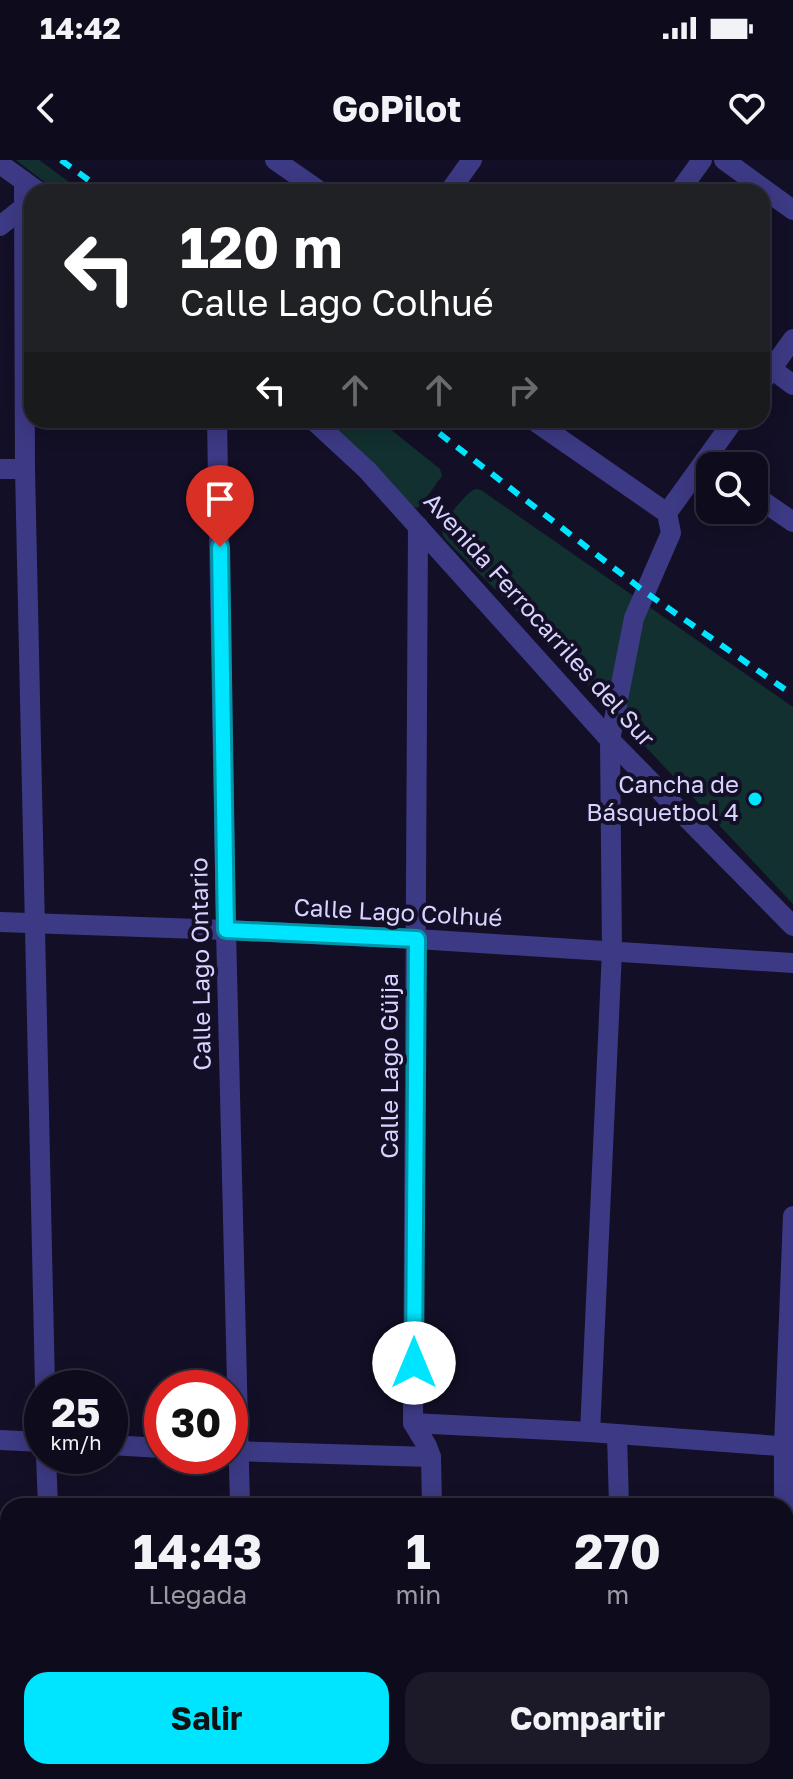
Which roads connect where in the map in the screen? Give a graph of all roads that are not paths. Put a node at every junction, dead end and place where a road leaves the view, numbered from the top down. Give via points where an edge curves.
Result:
1 (275, 160) edge
2 (472, 160) edge
3 (702, 160) edge
4 (724, 160) edge
5 (0, 164) edge
6 (29, 184) edge
7 (310, 184) edge
8 (455, 184) edge
9 (685, 184) edge
10 (757, 184) edge
11 (770, 193) edge
12 (24, 207) edge
13 (793, 210) edge
14 (0, 226) edge
15 (793, 339) edge
16 (770, 372) edge
17 (770, 377) edge
18 (793, 385) edge
19 (25, 428) edge
20 (217, 428) edge
21 (322, 428) edge
22 (545, 428) edge
23 (729, 428) edge
24 (715, 452) edge
25 (0, 469) edge
26 (25, 469) junction
27 (696, 478) edge
28 (768, 505) edge
29 (667, 513) junction
30 (793, 522) edge
31 (418, 526) junction
32 (610, 740) junction
33 (0, 922) edge
34 (35, 923) junction
35 (793, 926) edge
36 (226, 930) junction
37 (417, 939) junction
38 (612, 951) junction
39 (793, 963) edge
40 (793, 1216) edge
41 (45, 1370) edge
42 (233, 1370) edge
43 (413, 1423) junction
44 (590, 1432) junction
45 (617, 1434) junction
46 (0, 1440) edge
47 (24, 1441) edge
48 (788, 1446) edge
49 (248, 1452) edge
50 (431, 1457) junction
51 (47, 1474) edge
52 (236, 1474) edge
53 (48, 1498) edge
54 (239, 1498) edge
55 (432, 1498) edge
56 (619, 1498) edge
57 (785, 1498) edge

1 - 7 street
2 - 8 street
3 - 9 street
4 - 10 street
5 - 6 street
11 - 13 street
12 - 14 street
15 - 16 street
17 - 18 street
19 - 26 street
20 - 36 street, Calle Lago Ontario
21 - 31 street, Avenida Ferrocarriles del Sur
22 - 29 street
23 - 24 street
25 - 26 street
26 - 34 street
27 - 29 street
28 - 30 street
29 - 32 street via 671,533 634,618
31 - 32 street, Avenida Ferrocarriles del Sur
31 - 37 street, Calle Lago Güija
32 - 35 street, Avenida Ferrocarriles del Sur
32 - 38 street
33 - 34 street, Calle Lago Colhué
34 - 36 street, Calle Lago Colhué
34 - 41 street
36 - 37 street, Calle Lago Colhué
36 - 42 street, Calle Lago Ontario
37 - 38 street, Calle Lago Colhué
37 - 43 street, Calle Lago Güija
38 - 39 street, Calle Lago Colhué
38 - 44 street
40 - 48 street
43 - 44 street
43 - 50 street, Calle Lago Güija
44 - 45 street
45 - 48 street
45 - 56 street
46 - 47 street
48 - 57 street
49 - 50 street
50 - 55 street, Calle Lago Güija
51 - 53 street
52 - 54 street, Calle Lago Ontario

